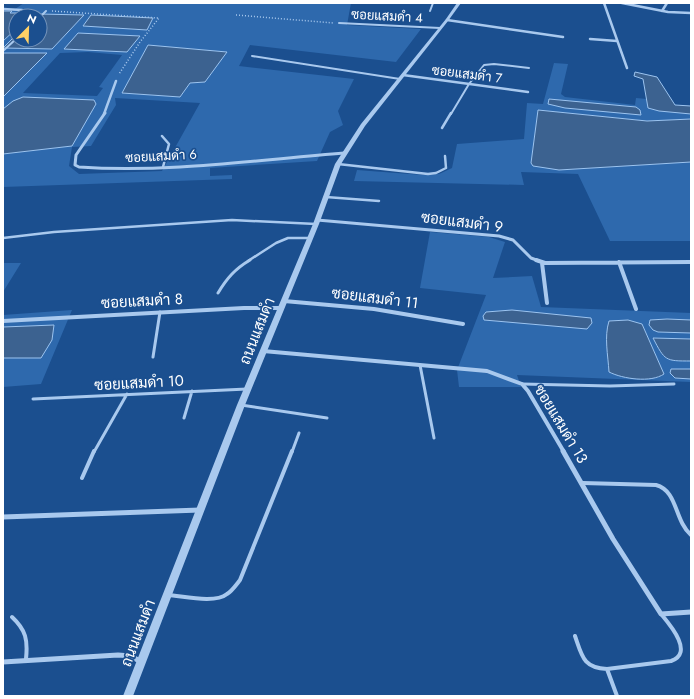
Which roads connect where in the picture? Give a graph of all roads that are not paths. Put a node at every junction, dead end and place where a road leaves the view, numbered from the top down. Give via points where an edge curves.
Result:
1 (433, 3) edge
2 (459, 3) edge
3 (604, 3) edge
4 (622, 3) edge
5 (667, 3) edge
6 (430, 11) dead end
7 (662, 11) junction
8 (691, 13) edge
9 (447, 20) junction
10 (339, 23) road end
11 (440, 28) junction
12 (563, 37) dead end
13 (590, 39) dead end
14 (617, 41) junction
15 (252, 56) dead end
16 (529, 68) dead end
17 (627, 68) dead end
18 (402, 77) junction
19 (116, 81) road end
20 (469, 84) junction
21 (528, 92) dead end
22 (442, 128) dead end
23 (162, 136) dead end
24 (344, 154) junction
25 (445, 156) dead end
26 (338, 164) junction
27 (163, 167) junction
28 (324, 197) junction
29 (379, 201) dead end
30 (317, 222) junction
31 (3, 238) edge
32 (310, 238) junction
33 (618, 262) junction
34 (691, 262) edge
35 (542, 263) junction
36 (218, 293) dead end
37 (547, 303) dead end
38 (283, 305) junction
39 (636, 309) dead end
40 (160, 312) junction
41 (3, 321) edge
42 (463, 324) dead end
43 (263, 351) junction
44 (153, 357) dead end
45 (420, 363) junction
46 (522, 384) junction
47 (674, 384) dead end
48 (247, 389) junction
49 (192, 391) junction
50 (127, 394) junction
51 (33, 399) dead end
52 (241, 405) junction
53 (184, 418) dead end
54 (327, 418) dead end
55 (299, 433) dead end
56 (434, 438) dead end
57 (82, 478) dead end
58 (582, 483) junction
59 (200, 510) junction
60 (3, 517) edge
61 (691, 535) edge
62 (168, 595) junction
63 (691, 612) edge
64 (661, 614) junction
65 (12, 617) dead end
66 (576, 636) dead end
67 (26, 659) junction
68 (3, 662) edge
69 (142, 662) junction
70 (607, 669) junction
71 (128, 696) edge
72 (617, 696) edge

1 - 6 lane
2 - 9 street, ถนนแสมดำ
3 - 14 street
4 - 7 street
5 - 7 street
7 - 8 street
9 - 11 street, ถนนแสมดำ
9 - 12 street
10 - 11 lane, ซอยแสมดำ 4
11 - 18 street, ถนนแสมดำ
13 - 14 street
14 - 17 street
15 - 18 lane
16 - 20 lane via 487,64
18 - 20 street, ซอยแสมดำ 7
18 - 24 street, ถนนแสมดำ
19 - 27 street, ซอยแสมดำ 6 via 105,112 76,155 75,165 86,169
20 - 21 street, ซอยแสมดำ 7
20 - 22 lane
23 - 27 lane via 169,144
24 - 26 street, ถนนแสมดำ
24 - 27 street, ซอยแสมดำ 6
25 - 26 lane via 446,168 436,174
26 - 28 street, ถนนแสมดำ
28 - 29 lane
28 - 30 street, ถนนแสมดำ
30 - 31 lane via 232,220
30 - 32 street, ถนนแสมดำ
30 - 35 street, ซอยแสมดำ 9 via 499,236 512,240 531,258
32 - 36 lane via 288,238 276,243 237,268
32 - 38 street, ถนนแสมดำ
33 - 34 street
33 - 35 street
33 - 39 street
35 - 37 street
38 - 40 street, ซอยแสมดำ 8
38 - 42 street, ซอยแสมดำ 11 via 360,307
38 - 43 street, ถนนแสมดำ
40 - 41 street, ซอยแสมดำ 8
40 - 44 lane
43 - 45 street, ซอยแสมดำ 13
43 - 48 street, ถนนแสมดำ
45 - 46 street, ซอยแสมดำ 13 via 487,371
45 - 56 lane
46 - 47 lane
46 - 58 street, ซอยแสมดำ 13
48 - 49 lane, ซอยแสมดำ 10
48 - 52 street, ถนนแสมดำ
49 - 50 lane, ซอยแสมดำ 10
49 - 53 lane
50 - 51 lane, ซอยแสมดำ 10
50 - 57 lane via 89,460
52 - 54 lane
52 - 59 street, ถนนแสมดำ
55 - 62 lane via 240,580 232,590 224,597 214,599
58 - 61 lane via 664,487 669,492 680,523
58 - 64 street, ซอยแสมดำ 13 via 613,539
59 - 60 street
59 - 62 street, ถนนแสมดำ
62 - 69 street, ถนนแสมดำ
63 - 64 street
64 - 70 lane via 683,644 680,657 671,661
65 - 67 lane via 24,627 28,638
66 - 70 lane via 583,659 588,665 597,670
67 - 68 street
67 - 69 street via 118,655 131,656
69 - 71 street, ถนนแสมดำ
70 - 72 lane

